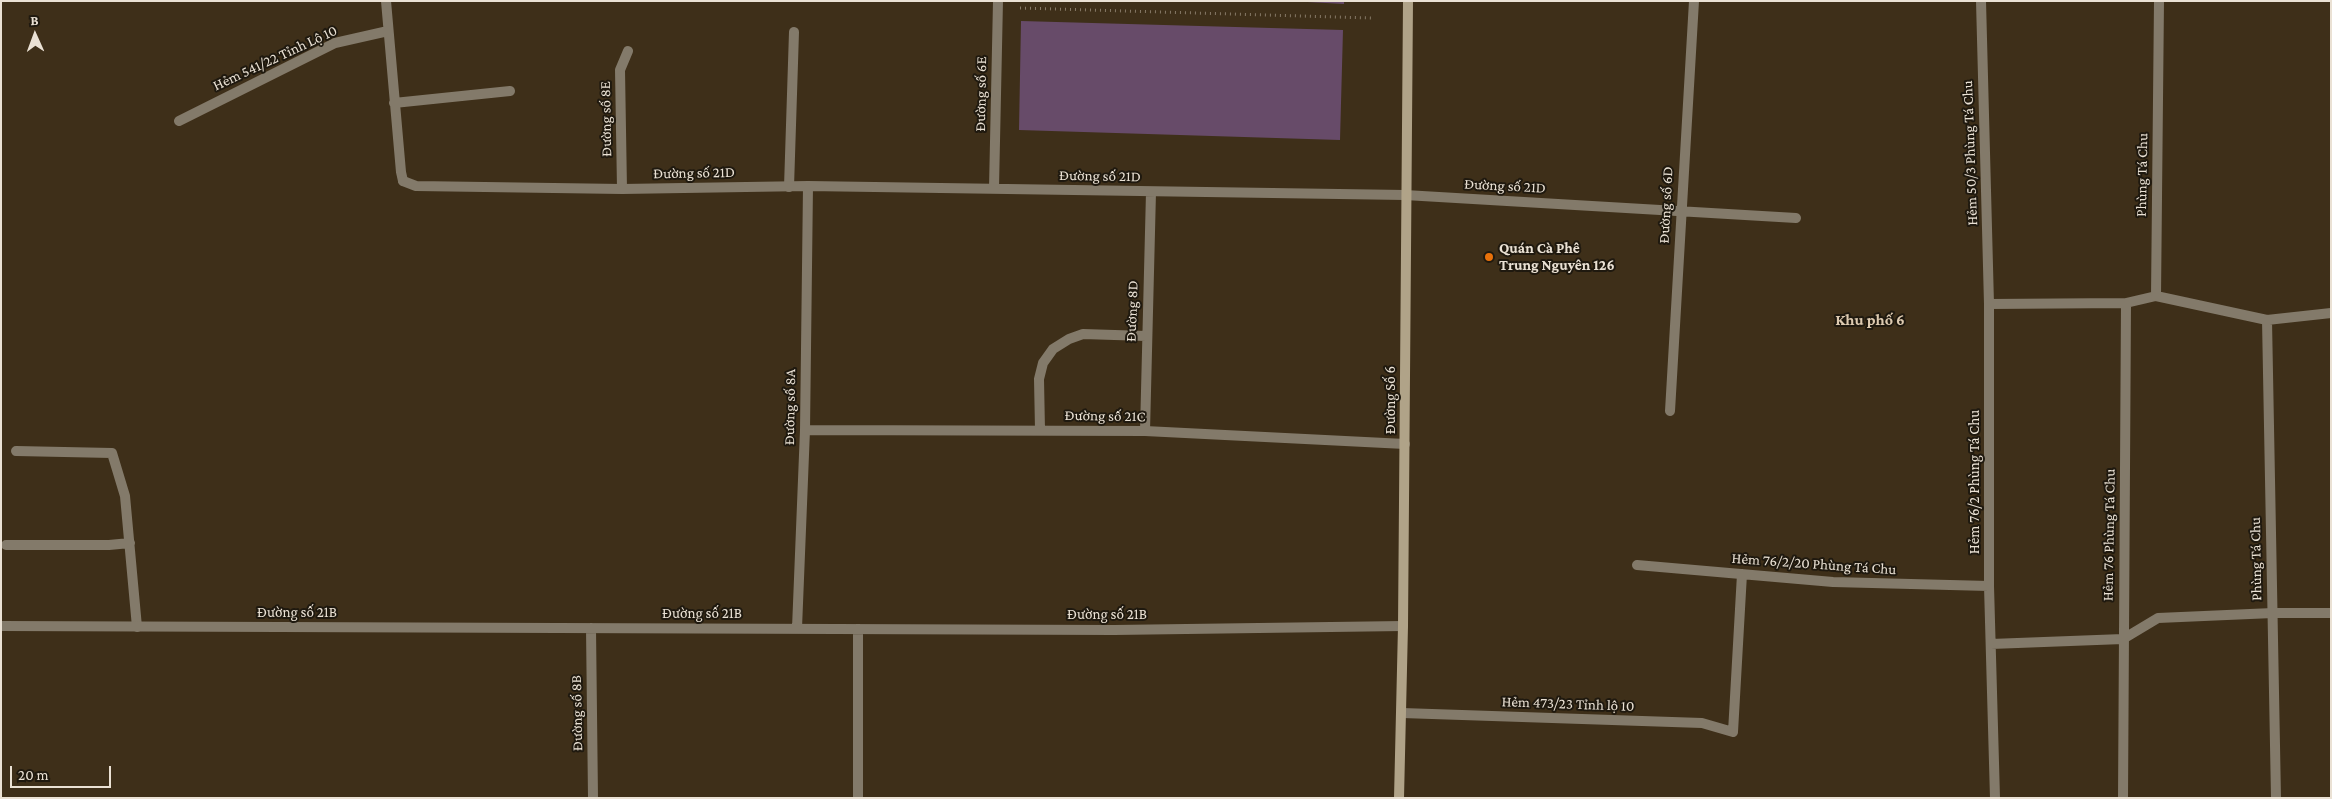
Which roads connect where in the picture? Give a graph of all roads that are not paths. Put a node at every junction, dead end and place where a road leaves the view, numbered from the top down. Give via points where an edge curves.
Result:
1 (386, 1) edge
2 (998, 1) edge
3 (1408, 1) edge
4 (1694, 1) edge
5 (1981, 1) edge
6 (2159, 1) edge
7 (388, 31) junction
8 (794, 32) dead end
9 (628, 51) dead end
10 (510, 91) dead end
11 (394, 103) junction
12 (178, 121) dead end
13 (808, 186) junction
14 (789, 187) junction
15 (994, 188) junction
16 (622, 189) junction
17 (1151, 192) junction
18 (1405, 196) junction
19 (1680, 210) junction
20 (1796, 218) dead end
21 (2156, 296) junction
22 (2126, 303) junction
23 (1989, 304) junction
24 (2331, 313) edge
25 (2267, 320) junction
26 (1146, 336) junction
27 (1670, 411) dead end
28 (805, 430) junction
29 (1040, 430) junction
30 (1145, 431) junction
31 (1406, 444) junction
32 (16, 451) dead end
33 (130, 543) junction
34 (6, 545) dead end
35 (1637, 565) dead end
36 (1742, 574) junction
37 (1989, 586) junction
38 (2273, 613) junction
39 (2331, 613) edge
40 (1, 626) edge
41 (1404, 626) junction
42 (137, 627) junction
43 (590, 628) junction
44 (797, 628) junction
45 (858, 629) junction
46 (2122, 639) junction
47 (1991, 644) junction
48 (1402, 713) junction
49 (593, 798) edge
50 (858, 798) edge
51 (1399, 798) edge
52 (1995, 798) edge
53 (2123, 798) edge
54 (2276, 798) edge

1 - 7 street
2 - 15 street, Đường số 6E
3 - 18 street, Đường Số 6
4 - 19 street, Đường số 6D
5 - 23 street, Hẻm 50/3 Phùng Tá Chu
6 - 21 street, Phùng Tá Chu
7 - 11 street
7 - 12 street, Hẻm 541/22 Tỉnh Lộ 10 via 335,43
8 - 14 street
9 - 16 street, Đường số 8E via 620,70
10 - 11 street
11 - 16 street, Đường số 21D via 403,181 416,186
13 - 14 street, Đường số 21D
13 - 15 street, Đường số 21D
13 - 28 street, Đường số 8A
14 - 16 street, Đường số 21D
15 - 17 street, Đường số 21D
17 - 18 street, Đường số 21D
17 - 26 street, Đường 8D
18 - 19 street, Đường số 21D
18 - 31 street, Đường Số 6
19 - 20 street, Đường số 21D
19 - 27 street, Đường số 6D
21 - 22 street
21 - 25 street
22 - 23 street
22 - 46 street, Hẻm 76 Phùng Tá Chu
23 - 37 street, Hẻm 76/2 Phùng Tá Chu
24 - 25 street
25 - 38 street, Phùng Tá Chu
26 - 29 street via 1083,334 1053,349 1043,362 1039,379
26 - 30 street, Đường 8D
28 - 29 street, Đường số 21C
28 - 44 street, Đường số 8A
29 - 30 street, Đường số 21C
30 - 31 street, Đường số 21C
31 - 41 street, Đường Số 6
32 - 33 street via 112,454 125,496
33 - 34 street
33 - 42 street
35 - 36 street, Hẻm 76/2/20 Phùng Tá Chu
36 - 37 street, Hẻm 76/2/20 Phùng Tá Chu via 1833,582
36 - 48 street, Hẻm 473/23 Tỉnh lộ 10 via 1733,732 1702,723
37 - 47 street, Hẻm 76/2 Phùng Tá Chu
38 - 39 street
38 - 46 street via 2158,618
38 - 54 street, Phùng Tá Chu
40 - 42 street, Đường số 21B
41 - 45 street, Đường số 21B
41 - 48 street, Đường Số 6
42 - 43 street, Đường số 21B
43 - 44 street, Đường số 21B
43 - 49 street, Đường số 8B
44 - 45 street, Đường số 21B
45 - 50 street
46 - 47 street
46 - 53 street, Hẻm 76 Phùng Tá Chu
47 - 52 street, Hẻm 76/2 Phùng Tá Chu
48 - 51 street, Đường Số 6

